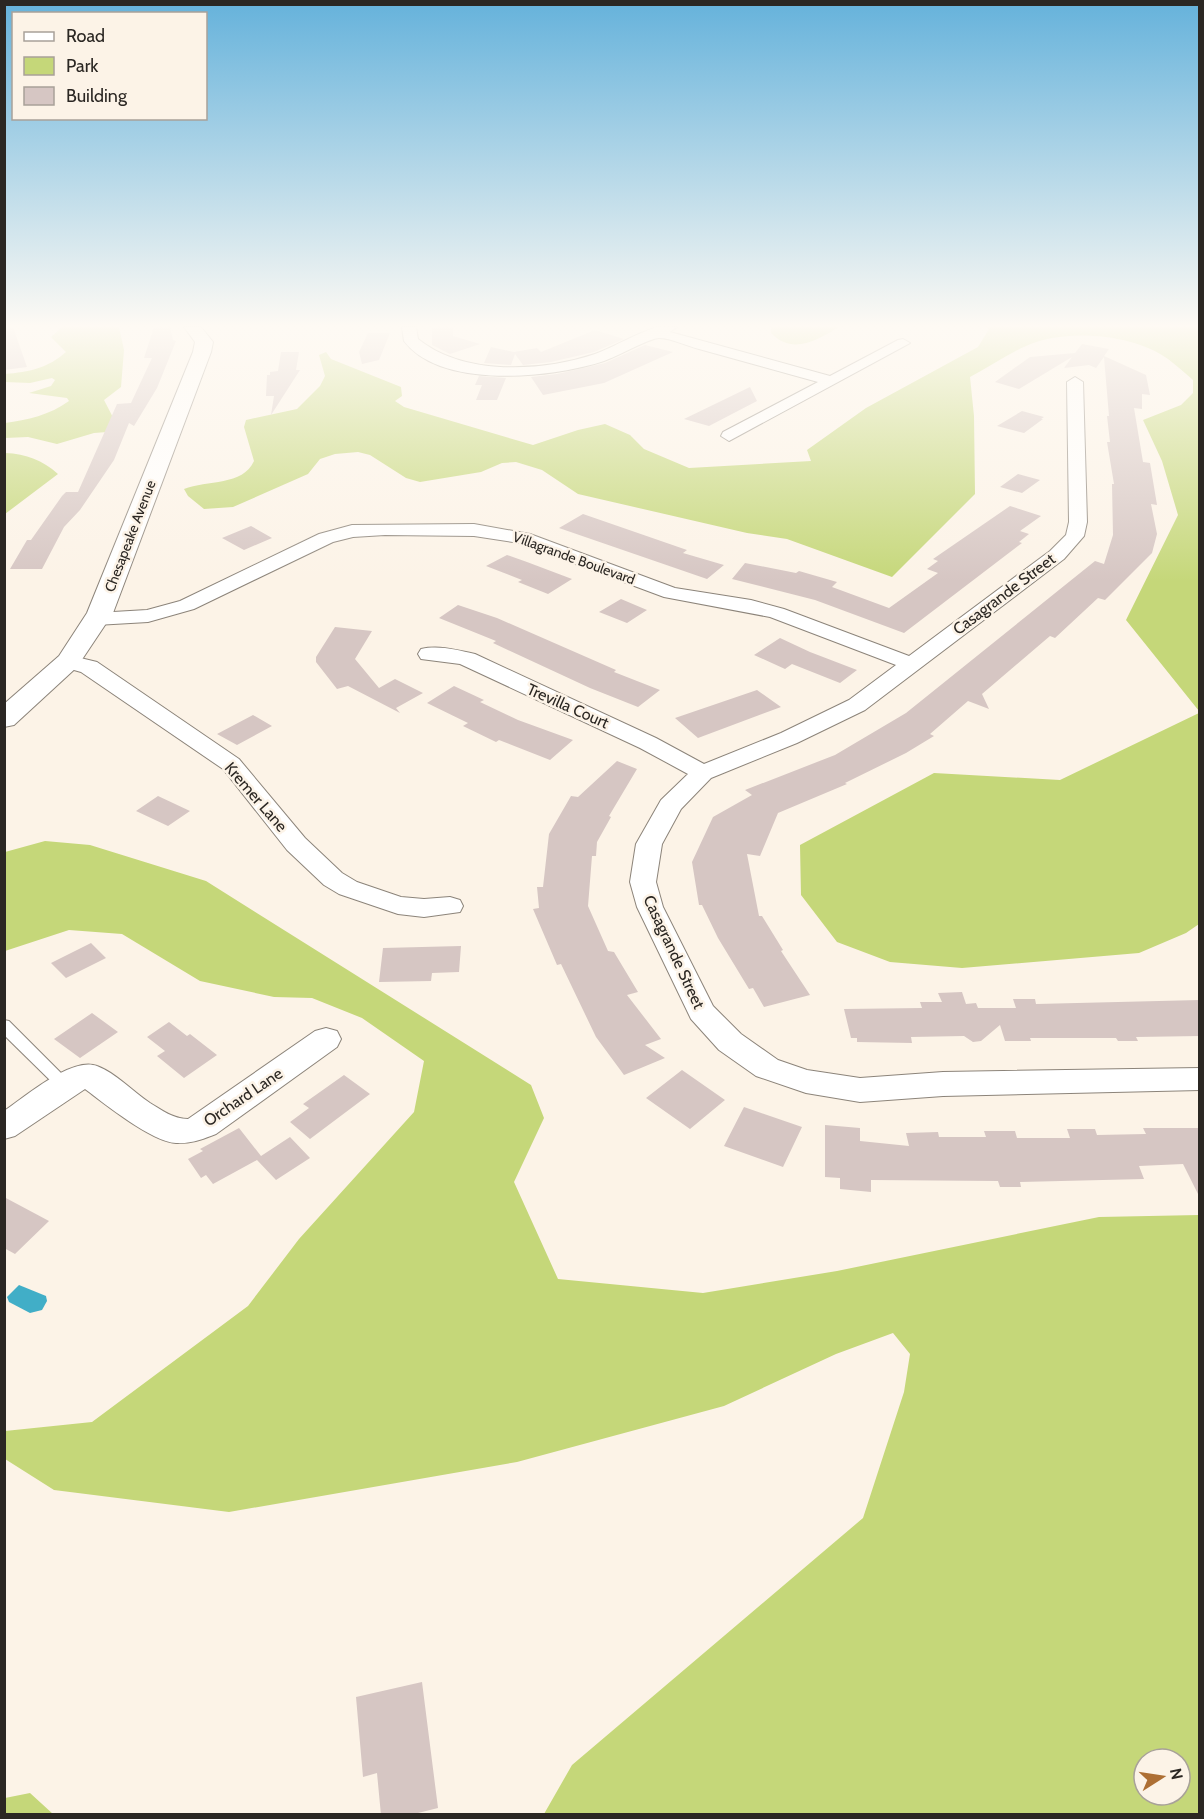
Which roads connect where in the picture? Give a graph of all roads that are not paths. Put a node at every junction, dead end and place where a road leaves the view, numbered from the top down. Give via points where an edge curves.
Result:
1 (178, 412) edge
2 (774, 412) edge
3 (1076, 412) edge
4 (729, 436) dead end
5 (96, 619) junction
6 (429, 654) dead end
7 (68, 661) junction
8 (912, 664) junction
9 (4, 719) edge
10 (704, 773) junction
11 (450, 906) dead end
12 (4, 1025) edge
13 (326, 1039) dead end
14 (1200, 1079) edge
15 (65, 1086) junction
16 (4, 1127) edge

1 - 5 street, Chesapeake Avenue
2 - 4 street
3 - 8 street, Casagrande Street via 1075,536 1057,555
5 - 7 street, Chesapeake Avenue
5 - 8 street, Villagrande Boulevard via 164,614 326,538 352,531 474,530 523,538 671,593 777,613
6 - 10 street, Trevilla Court via 467,659
7 - 9 street, Chesapeake Avenue
7 - 11 street, Kremer Lane via 89,667 231,764 296,844 333,879 398,905
8 - 10 street, Casagrande Street via 880,690 835,717
10 - 14 street, Casagrande Street via 670,805 649,844 643,882 650,907 701,1012 730,1042 767,1068 806,1081 860,1090 943,1084
12 - 15 lane
13 - 15 street, Orchard Lane via 206,1125 189,1131 173,1131 155,1122 94,1076 83,1076
15 - 16 street, Orchard Lane

